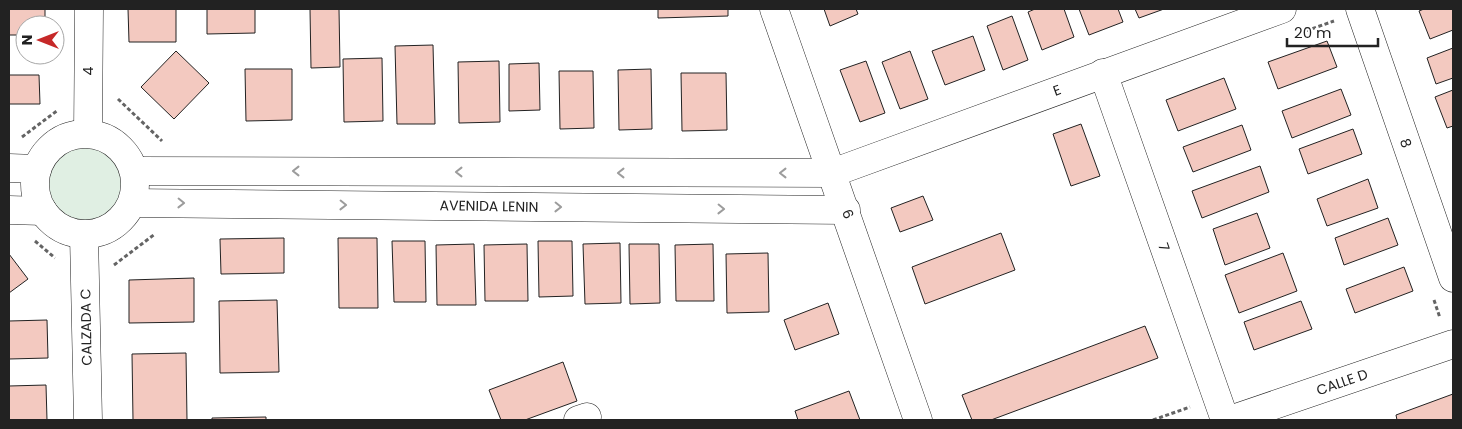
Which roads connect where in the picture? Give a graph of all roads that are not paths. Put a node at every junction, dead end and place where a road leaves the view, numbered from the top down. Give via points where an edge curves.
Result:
1 (89, 9) edge
2 (774, 9) edge
3 (1282, 9) edge
4 (1349, 14) edge
5 (1103, 73) junction
6 (88, 133) junction
7 (9, 168) edge
8 (37, 169) junction
9 (134, 170) junction
10 (832, 173) junction
11 (132, 203) junction
12 (9, 210) edge
13 (846, 210) junction
14 (43, 211) junction
15 (84, 235) junction
16 (1442, 284) edge
17 (1453, 344) edge
18 (88, 420) edge
19 (918, 420) edge
20 (1225, 420) edge
21 (1230, 420) edge

1 - 6 street, 4
2 - 10 street, 6
3 - 5 street, E
4 - 16 street, 8
5 - 10 street, E
5 - 20 street, 7
6 - 8 street via 71,135 57,142 44,154
6 - 9 street via 104,136 117,144 128,156
7 - 8 street
8 - 14 street via 37,198
10 -> 9 street
9 - 11 street via 136,187
10 - 13 street, 6
11 -> 13 street, AVENIDA LENIN
11 - 15 street via 113,226 100,233
12 - 14 street
13 - 19 street, 6
14 - 15 street via 54,224 68,232
15 - 18 street, CALZADA C
17 - 21 street, CALLE D

